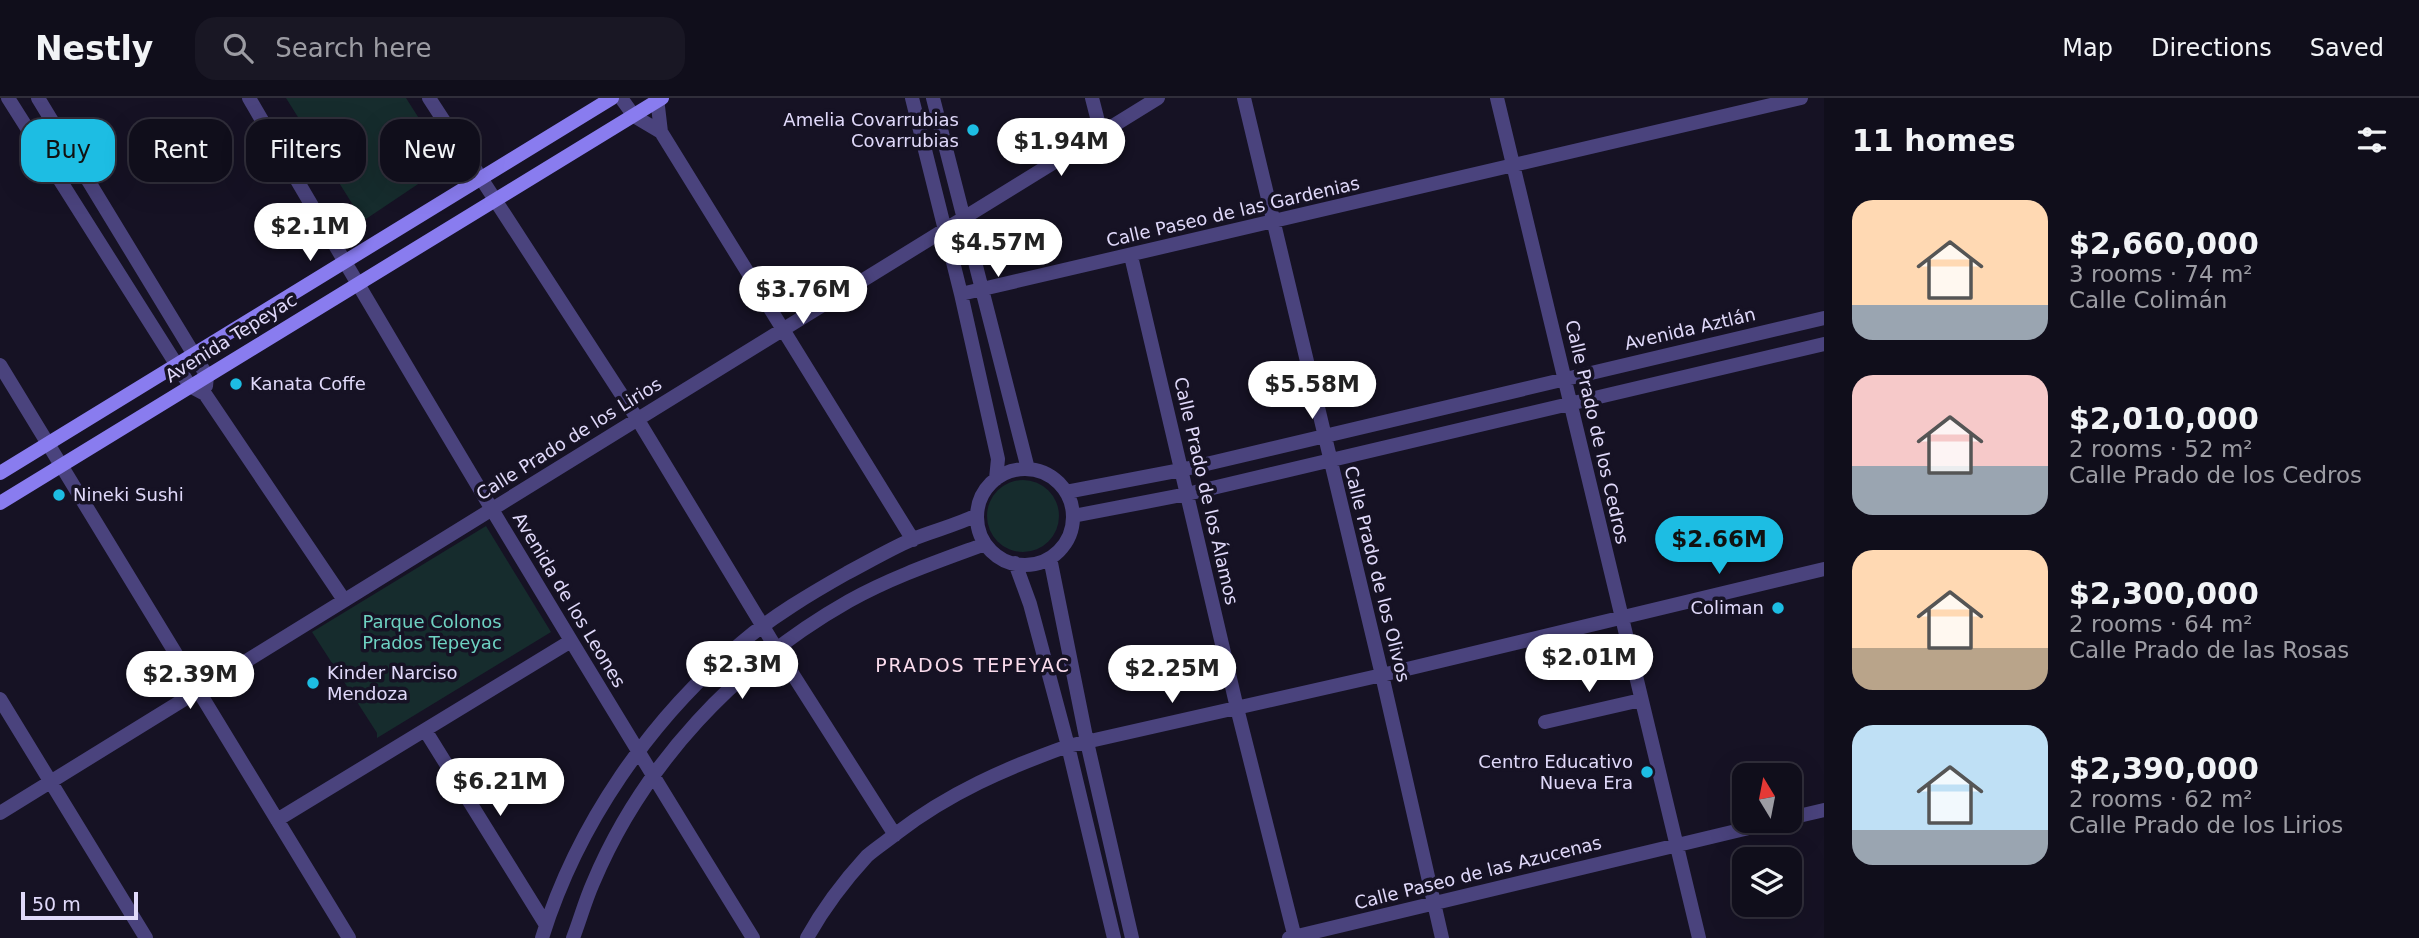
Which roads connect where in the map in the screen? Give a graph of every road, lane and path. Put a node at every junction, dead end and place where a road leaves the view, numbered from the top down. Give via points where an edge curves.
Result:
1 (8, 98) edge
2 (38, 98) edge
3 (249, 98) edge
4 (429, 98) edge
5 (612, 98) edge
6 (621, 98) edge
7 (912, 98) edge
8 (933, 98) edge
9 (1093, 98) edge
10 (1158, 98) edge
11 (1244, 98) edge
12 (1497, 98) edge
13 (1801, 98) edge
14 (659, 99) edge
15 (634, 116) junction
16 (661, 132) junction
17 (1101, 132) junction
18 (1513, 165) junction
19 (482, 178) junction
20 (496, 200) junction
21 (964, 218) junction
22 (1274, 222) junction
23 (946, 229) junction
24 (1131, 256) junction
25 (345, 262) junction
26 (356, 284) junction
27 (982, 289) junction
28 (961, 294) junction
29 (1824, 318) edge
30 (785, 330) junction
31 (1824, 344) edge
32 (193, 355) junction
33 (0, 365) edge
34 (177, 365) junction
35 (207, 376) junction
36 (1564, 379) junction
37 (190, 386) junction
38 (205, 394) junction
39 (1571, 405) junction
40 (638, 420) junction
41 (1324, 436) junction
42 (48, 443) junction
43 (1330, 461) junction
44 (61, 465) junction
45 (1028, 469) junction
46 (1181, 470) junction
47 (0, 473) edge
48 (996, 479) junction
49 (1066, 492) junction
50 (1187, 495) junction
51 (0, 503) edge
52 (492, 509) junction
53 (977, 515) junction
54 (1073, 516) junction
55 (913, 540) junction
56 (985, 544) junction
57 (1050, 558) junction
58 (1015, 563) junction
59 (1824, 569) edge
60 (344, 600) junction
61 (1622, 618) junction
62 (763, 626) junction
63 (571, 641) junction
64 (776, 648) junction
65 (1382, 675) junction
66 (198, 690) junction
67 (0, 699) edge
68 (1641, 700) junction
69 (1237, 708) junction
70 (1545, 722) dead end
71 (425, 730) junction
72 (1087, 742) junction
73 (1068, 746) junction
74 (638, 752) junction
75 (652, 775) junction
76 (50, 782) junction
77 (1824, 810) edge
78 (0, 813) edge
79 (1802, 815) edge
80 (277, 820) junction
81 (1732, 832) edge
82 (895, 835) junction
83 (1676, 845) junction
84 (1433, 904) junction
85 (544, 932) edge
86 (146, 938) edge
87 (349, 938) edge
88 (573, 938) edge
89 (753, 938) edge
90 (807, 938) edge
91 (1114, 938) edge
92 (1132, 938) edge
93 (1293, 938) edge
94 (1442, 938) edge
95 (1699, 938) edge

1 - 34 street
2 - 32 street
3 - 25 street, Avenida de los Leones
4 - 19 street
5 - 19 street, Avenida Tepeyac
6 - 15 street
7 - 23 street
8 - 21 street
9 - 17 street
10 - 17 street, Calle Prado de los Lirios
11 - 22 street, Calle Prado de los Olivos
12 - 18 street, Calle Prado de los Cedros
13 - 18 street, Calle Paseo de las Gardenias
14 - 15 street, Avenida Tepeyac
14 - 16 street
15 - 16 street
15 - 20 street, Avenida Tepeyac
16 - 30 street
17 - 21 street, Calle Prado de los Lirios
18 - 22 street, Calle Paseo de las Gardenias
18 - 36 street, Calle Prado de los Cedros
19 - 20 street
19 - 25 street, Avenida Tepeyac
20 - 26 street, Avenida Tepeyac
20 - 40 street
21 - 23 street, Calle Prado de los Lirios
21 - 27 street
22 - 24 street, Calle Paseo de las Gardenias
22 - 41 street, Calle Prado de los Olivos
23 - 28 street
23 - 30 street, Calle Prado de los Lirios
24 - 27 street, Calle Paseo de las Gardenias
24 - 46 street, Calle Prado de los Álamos
25 - 26 street, Avenida de los Leones
25 - 32 street, Avenida Tepeyac
26 - 35 street, Avenida Tepeyac
26 - 52 street, Avenida de los Leones
27 - 28 street, Calle Paseo de las Gardenias
27 - 45 street
28 - 48 street via 998,459
29 - 36 street, Avenida Aztlán
30 - 40 street, Calle Prado de los Lirios
30 - 55 street
31 - 39 street
32 - 34 street, Avenida Tepeyac
32 - 35 street
33 - 42 street
34 - 37 street
34 - 42 street, Avenida Tepeyac
35 - 37 street, Avenida Tepeyac
35 - 38 street
36 - 39 street, Calle Prado de los Cedros
36 - 41 street, Avenida Aztlán
37 - 38 street
37 - 44 street, Avenida Tepeyac
38 - 60 street
39 - 43 street
39 - 61 street, Calle Prado de los Cedros
40 - 52 street, Calle Prado de los Lirios
40 - 62 street
41 - 43 street, Calle Prado de los Olivos
41 - 46 street, Avenida Aztlán
42 - 44 street
42 - 47 street, Avenida Tepeyac
43 - 50 street
43 - 65 street, Calle Prado de los Olivos
44 - 51 street, Avenida Tepeyac
44 - 66 street
45 - 48 street
45 - 49 street via 1054,479
46 - 49 street, Avenida Aztlán
46 - 50 street, Calle Prado de los Álamos
48 - 53 street via 982,495
49 - 54 street
50 - 54 street
50 - 69 street, Calle Prado de los Álamos
52 - 60 street, Calle Prado de los Lirios
52 - 63 street, Avenida de los Leones
53 - 55 street
53 - 56 street
54 - 57 street via 1067,540
55 - 62 street via 797,602
56 - 58 street via 998,557
56 - 64 street via 888,581
57 - 58 street via 1033,564
57 - 72 street
58 - 73 street
59 - 61 street
60 - 66 street, Calle Prado de los Lirios
61 - 65 street
61 - 68 street, Calle Prado de los Cedros
62 - 64 street
62 - 74 street via 685,695
63 - 71 street
63 - 74 street, Avenida de los Leones
64 - 75 street via 738,680
64 - 82 street
65 - 69 street
65 - 84 street, Calle Prado de los Olivos
66 - 76 street, Calle Prado de los Lirios
66 - 80 street
67 - 76 street
68 - 70 street
68 - 83 street, Calle Prado de los Cedros
69 - 72 street
69 - 93 street, Calle Prado de los Álamos
71 - 80 street
71 - 85 street
72 - 73 street
72 - 92 street
73 - 82 street via 966,787
73 - 91 street
74 - 75 street, Avenida de los Leones
74 - 85 street via 592,823
75 - 88 street via 610,846
75 - 89 street, Avenida de los Leones
76 - 78 street, Calle Prado de los Lirios
76 - 86 street
77 - 79 street
80 - 87 street
81 - 83 street, Calle Paseo de las Azucenas
82 - 90 street via 868,855
83 - 84 street, Calle Paseo de las Azucenas
83 - 95 street, Calle Prado de los Cedros
84 - 93 street, Calle Paseo de las Azucenas
84 - 94 street, Calle Prado de los Olivos

